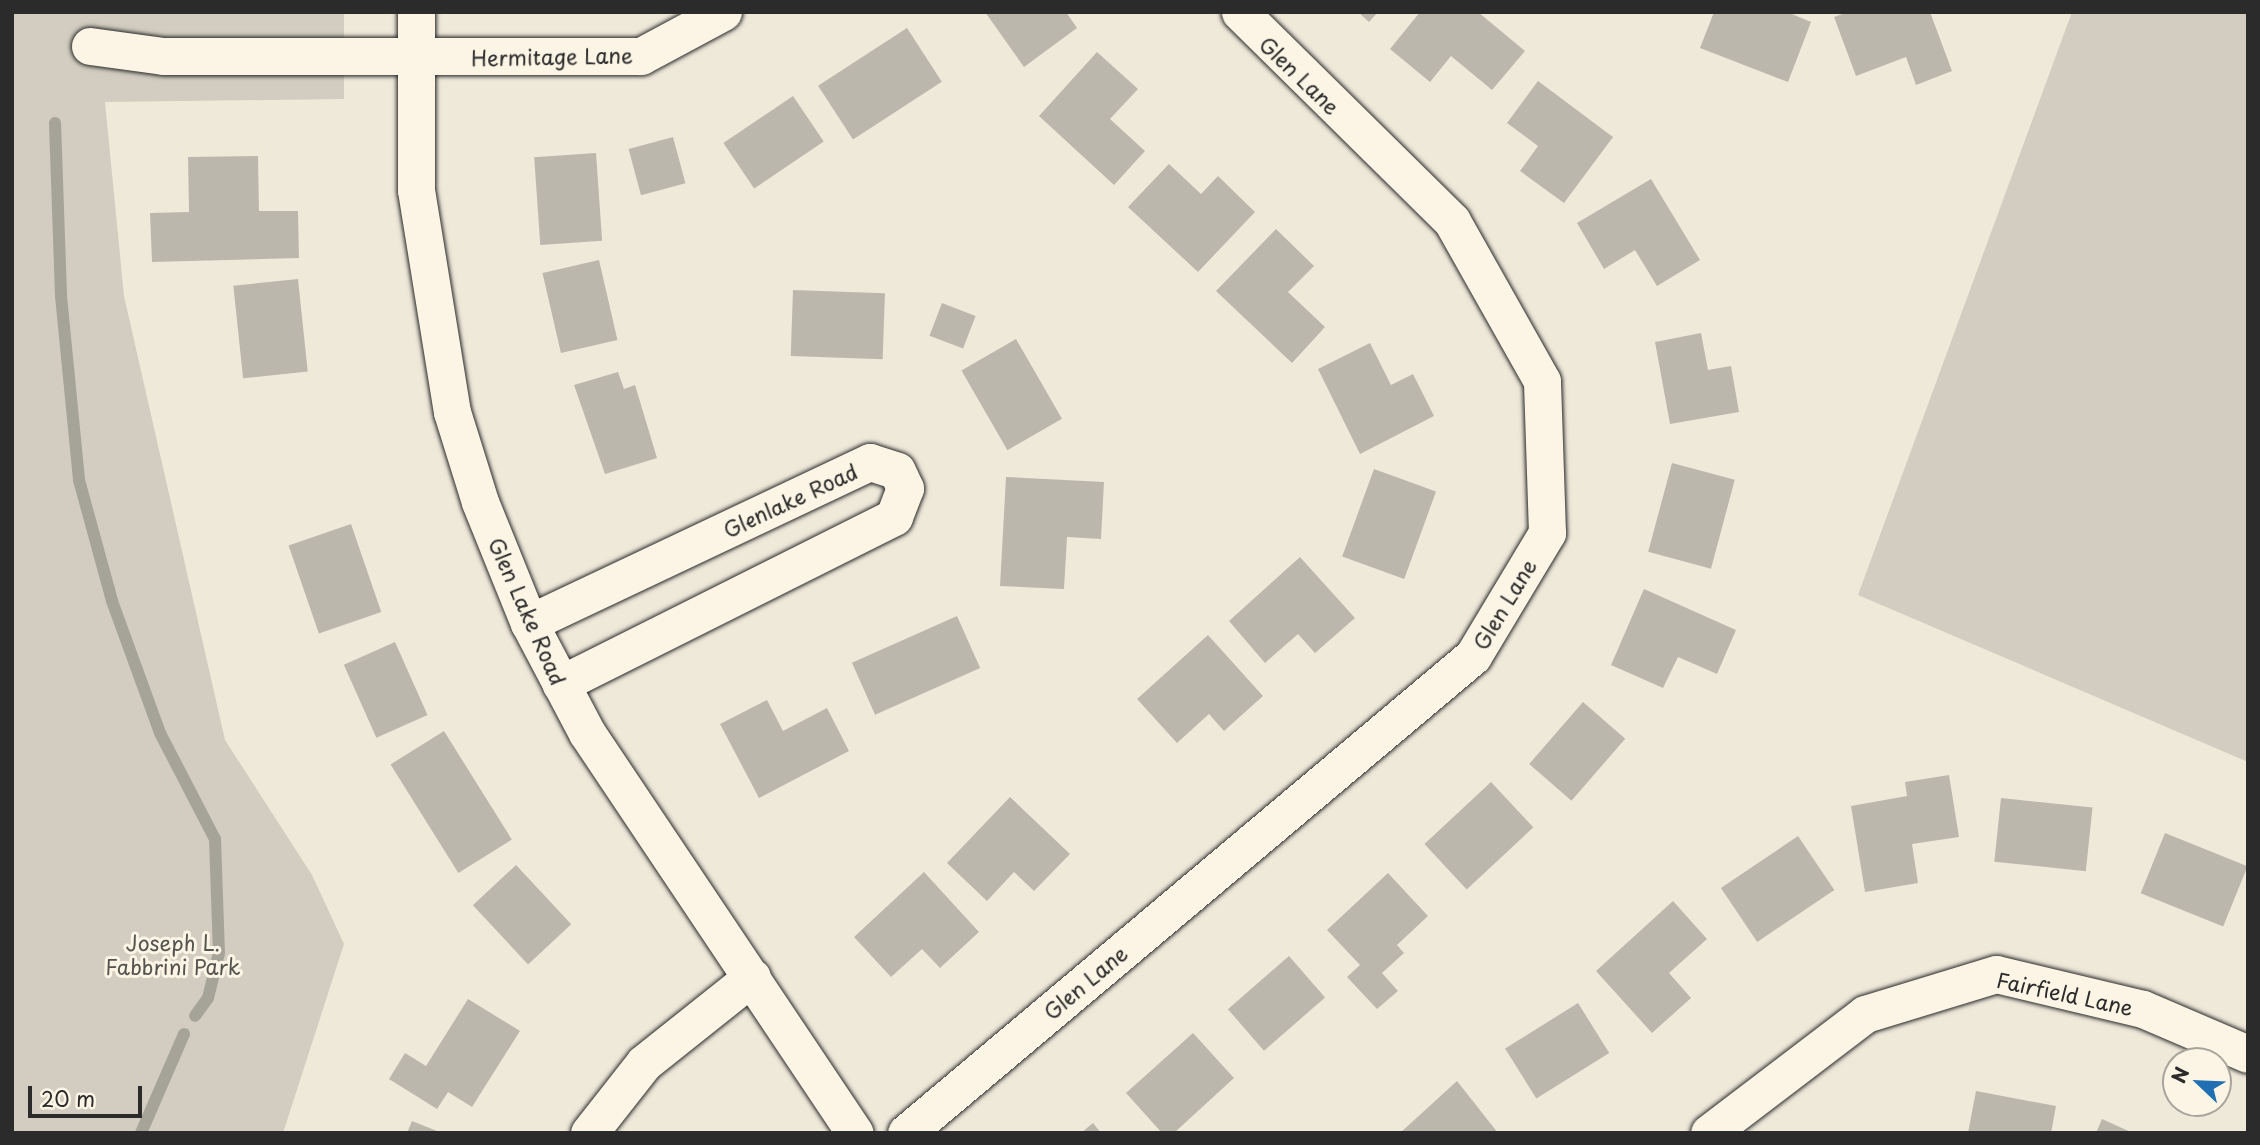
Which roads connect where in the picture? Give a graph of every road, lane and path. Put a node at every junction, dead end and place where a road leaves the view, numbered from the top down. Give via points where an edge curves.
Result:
1 (416, 12) edge
2 (723, 12) edge
3 (1240, 12) edge
4 (90, 46) dead end
5 (412, 57) junction
6 (530, 624) junction
7 (560, 684) junction
8 (752, 977) junction
9 (2248, 1054) edge
10 (589, 1133) edge
11 (855, 1133) edge
12 (906, 1133) edge
13 (1709, 1133) edge

1 - 5 street, Glen Lake Road
2 - 5 street, Hermitage Lane via 641,56
3 - 12 street, Glen Lane via 1452,221 1542,382 1548,533 1473,656
4 - 5 street, Hermitage Lane via 163,56
5 - 6 street, Glen Lake Road via 416,190 452,412
6 - 7 street, Glen Lake Road
6 - 7 street, Glenlake Road via 870,462 897,471 905,488 894,517
7 - 8 street, Glen Lake Road
8 - 10 street via 644,1063
8 - 11 street, Glen Lake Road
9 - 13 street, Fairfield Lane via 2143,1009 1996,974 1866,1014

